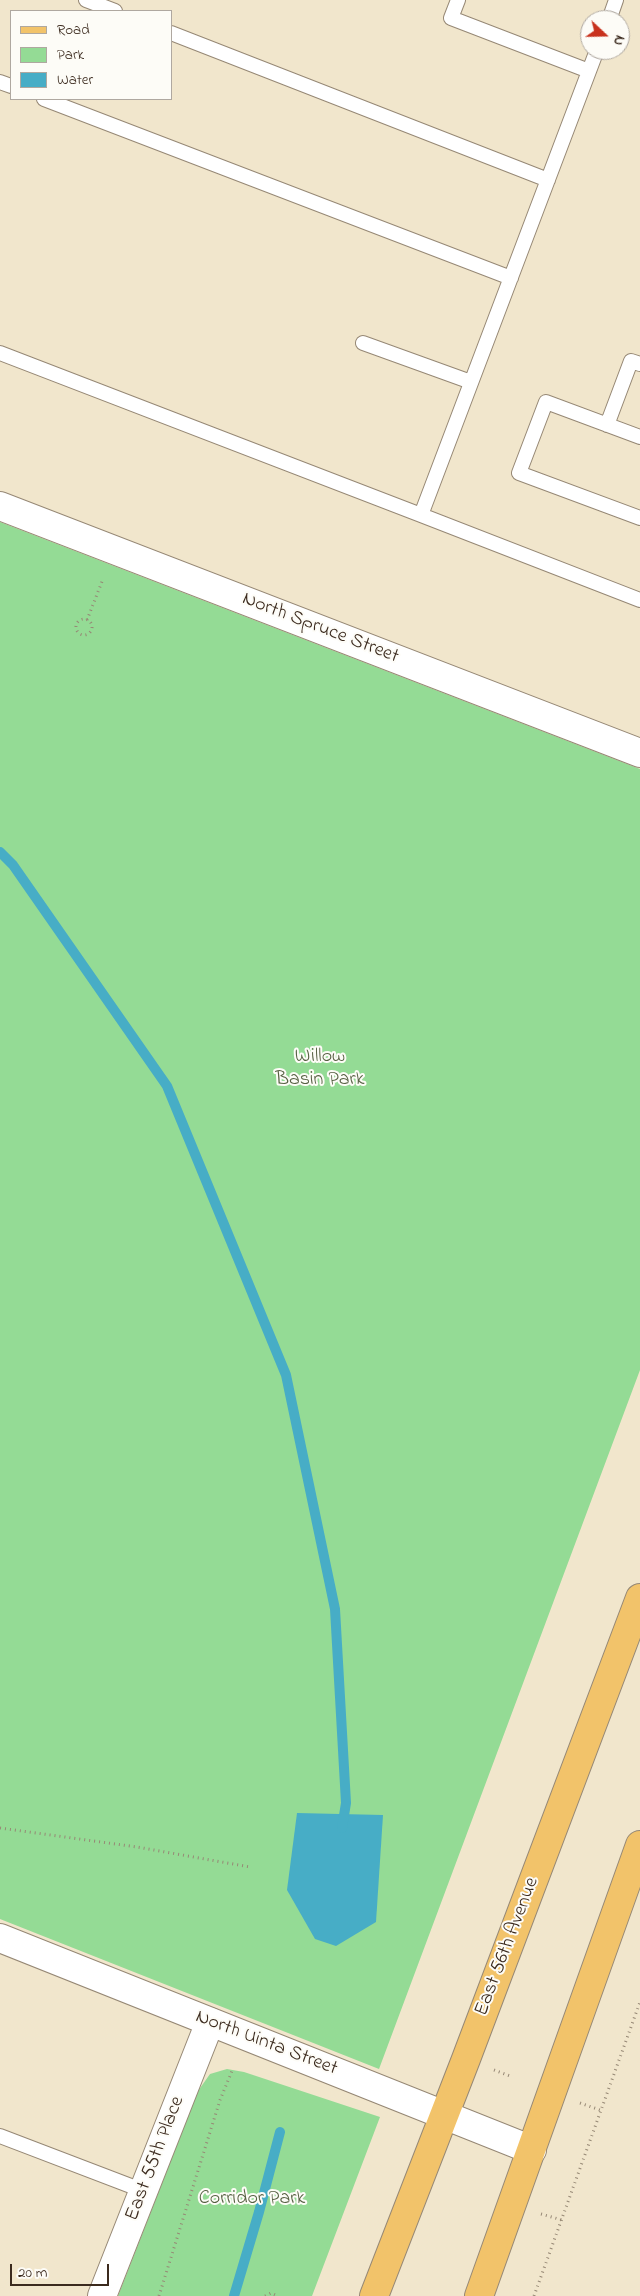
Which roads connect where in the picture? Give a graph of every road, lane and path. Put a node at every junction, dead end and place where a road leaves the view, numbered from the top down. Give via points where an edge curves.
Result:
1 (86, 0) edge
2 (458, 0) edge
3 (112, 10) edge
4 (172, 33) edge
5 (593, 60) edge
6 (589, 71) junction
7 (47, 100) edge
8 (548, 180) junction
9 (511, 278) junction
10 (363, 343) dead end
11 (0, 353) edge
12 (640, 364) edge
13 (472, 382) junction
14 (607, 425) junction
15 (640, 437) edge
16 (0, 506) edge
17 (421, 515) junction
18 (640, 518) edge
19 (103, 579) dead end
20 (640, 600) edge
21 (87, 620) junction
22 (640, 752) edge
23 (640, 1598) edge
24 (0, 1828) edge
25 (640, 1845) edge
26 (250, 1867) dead end
27 (0, 1938) edge
28 (640, 2002) edge
29 (210, 2022) junction
30 (486, 2067) dead end
31 (232, 2071) dead end
32 (510, 2076) dead end
33 (579, 2103) dead end
34 (600, 2110) junction
35 (445, 2114) junction
36 (0, 2136) edge
37 (532, 2150) junction
38 (144, 2191) junction
39 (540, 2213) dead end
40 (562, 2220) junction
41 (102, 2296) edge
42 (159, 2296) edge
43 (265, 2296) edge
44 (278, 2296) edge
45 (374, 2296) edge
46 (479, 2296) edge
47 (534, 2296) edge

1 - 3 lane
2 - 6 lane via 451,18
4 - 8 lane
5 - 6 lane
6 - 8 lane
7 - 9 lane
8 - 9 lane
9 - 13 lane
10 - 13 lane
11 - 17 lane
12 - 14 lane via 632,361
13 - 17 lane
14 - 15 lane
14 - 18 lane via 546,402 519,472
16 - 22 street, North Spruce Street
17 - 20 lane
19 - 21 path
21 - 21 path via 92,625 88,635 76,632 76,624
23 - 35 main road, East 56th Avenue
24 - 26 path
25 - 37 main road
27 - 29 street, North Uinta Street
28 - 34 path
29 - 35 street, North Uinta Street
29 - 38 street, East 55th Place
30 - 32 path
31 - 42 path
33 - 34 path
34 - 40 path
35 - 37 street, North Uinta Street
35 - 45 main road, East 56th Avenue
36 - 38 lane
37 - 46 main road
38 - 41 street, East 55th Place
39 - 40 path
40 - 47 path
43 - 44 path via 271,2292

